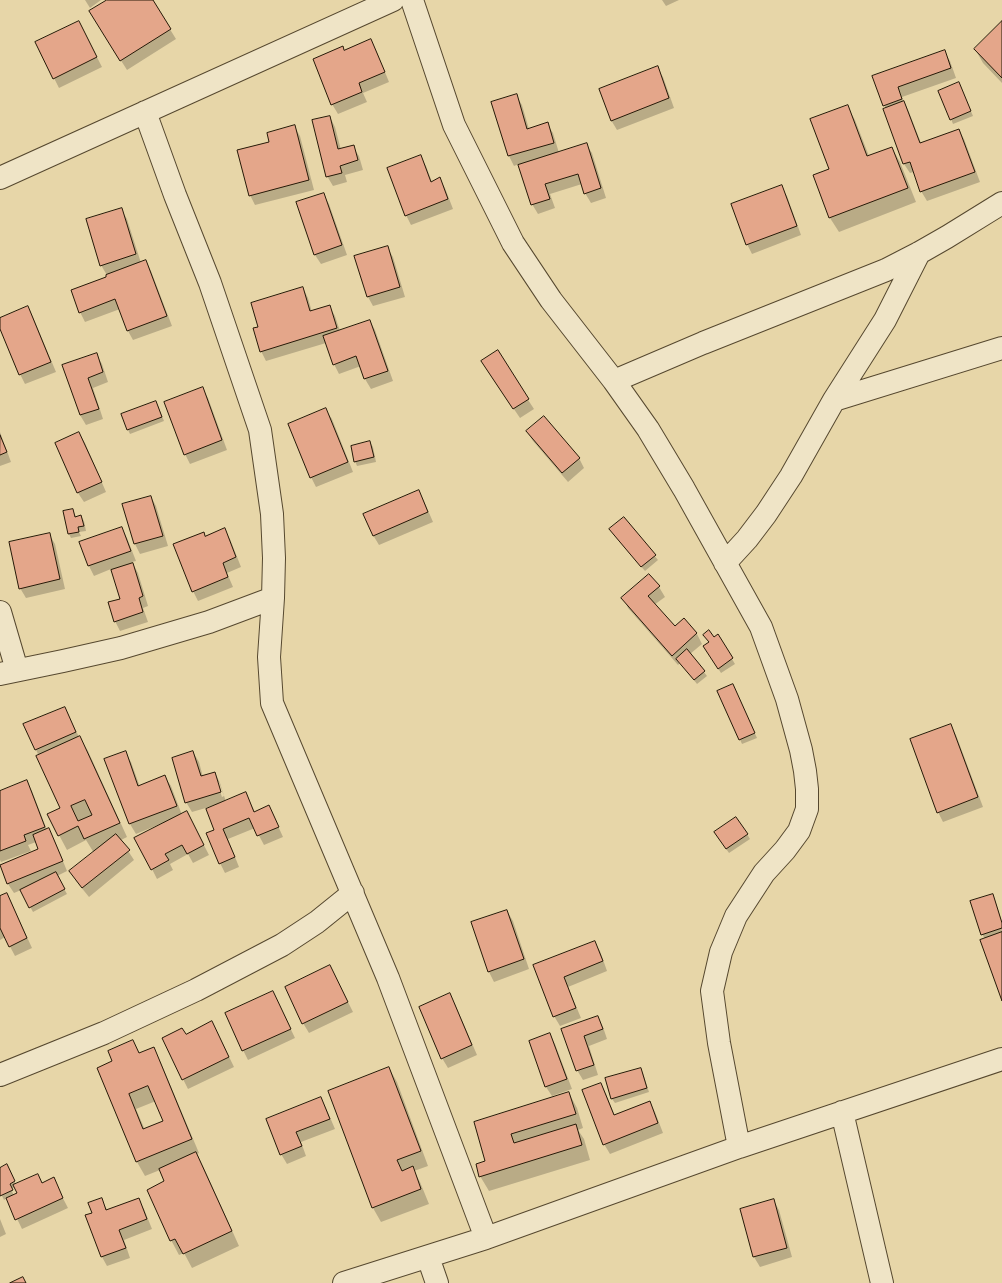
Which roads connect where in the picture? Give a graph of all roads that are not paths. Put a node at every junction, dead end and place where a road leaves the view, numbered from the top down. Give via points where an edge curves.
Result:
1 (393, 0) edge
2 (412, 0) edge
3 (145, 112) junction
4 (0, 178) edge
5 (1002, 203) edge
6 (919, 253) junction
7 (1002, 348) edge
8 (614, 381) junction
9 (834, 400) junction
10 (725, 563) junction
11 (273, 598) junction
12 (0, 612) edge
13 (9, 672) edge
14 (353, 894) junction
15 (1002, 1059) edge
16 (0, 1075) edge
17 (842, 1112) junction
18 (739, 1147) junction
19 (486, 1238) junction
20 (428, 1256) junction
21 (344, 1283) edge
22 (437, 1283) edge
23 (882, 1283) edge

1 - 3 street
2 - 8 street via 454,125 513,243 551,300
3 - 4 street
3 - 11 street via 210,283 260,430 272,514
5 - 6 street
6 - 8 street via 886,270
6 - 9 street via 885,320
7 - 9 street
8 - 10 street via 648,429
9 - 10 street via 766,514 747,540
10 - 18 street via 761,627 787,699 801,750 807,789 807,808 799,831 764,873 736,916 721,952 712,991
11 - 13 street via 210,622 121,648
11 - 14 street via 269,656 272,703
12 - 13 street
14 - 16 street via 282,945 222,977 104,1033
14 - 19 street via 388,978
15 - 17 street
17 - 18 street
17 - 23 street
18 - 19 street
19 - 20 street
20 - 21 street
20 - 22 street

